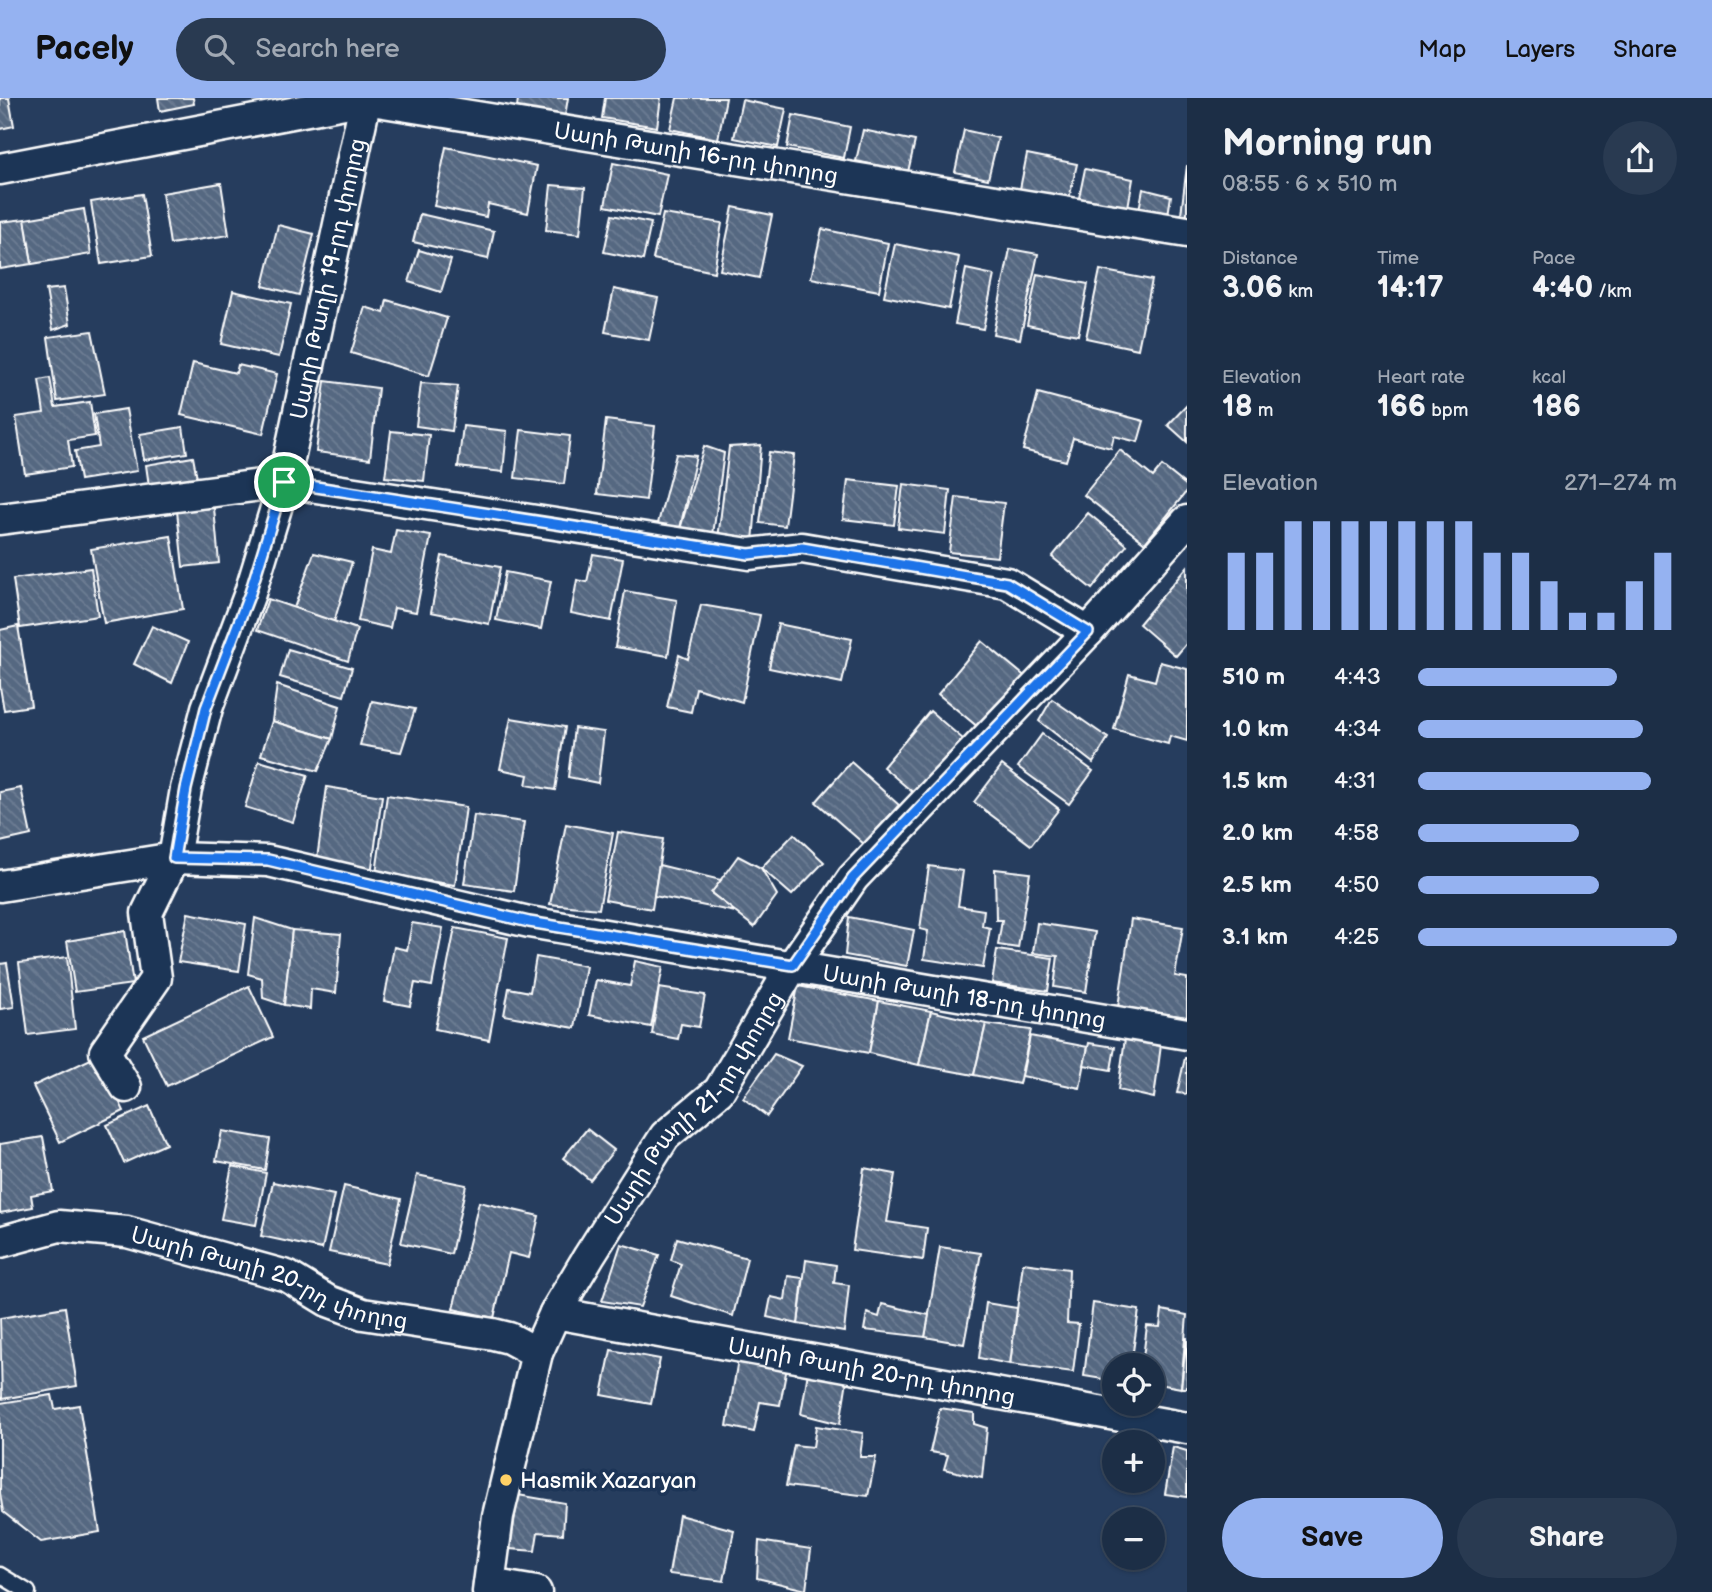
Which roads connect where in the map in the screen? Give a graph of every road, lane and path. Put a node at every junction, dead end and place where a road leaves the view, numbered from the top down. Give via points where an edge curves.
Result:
1 (366, 99) edge
2 (0, 169) edge
3 (1187, 232) edge
4 (284, 482) junction
5 (0, 519) edge
6 (1187, 521) edge
7 (1088, 632) junction
8 (174, 858) junction
9 (0, 886) edge
10 (793, 965) junction
11 (1187, 1034) edge
12 (126, 1087) dead end
13 (0, 1242) edge
14 (555, 1313) junction
15 (537, 1353) junction
16 (1187, 1428) edge
17 (0, 1575) edge
18 (488, 1588) edge
19 (28, 1592) edge
20 (536, 1592) edge

1 - 2 street, Սարի Թաղի 16-րդ փողոց
1 - 3 street, Սարի Թաղի 16-րդ փողոց
1 - 4 street, Սարի Թաղի 19-րդ փողոց
4 - 5 street
4 - 7 street via 749,554 802,548 1007,583
4 - 8 street, Սարի Թաղի 19-րդ փողոց via 250,593 206,708
6 - 7 street, Սարի Թաղի 21-րդ փողոց
7 - 10 street, Սարի Թաղի 21-րդ փողոց via 853,878
8 - 9 street, Սարի Թաղի 18-րդ փողոց
8 - 10 street, Սարի Թաղի 18-րդ փողոց via 268,860 529,922
8 - 12 street, Սարի Թաղի 19-րդ փողոց via 148,912 156,978 105,1052
10 - 11 street, Սարի Թաղի 18-րդ փողոց
10 - 14 street, Սարի Թաղի 21-րդ փողոց via 719,1091 665,1136
13 - 15 street, Սարի Թաղի 20-րդ փողոց via 59,1226 127,1232 287,1276 328,1301 363,1314 493,1334
14 - 15 street, Սարի Թաղի 21-րդ փողոց
14 - 16 street, Սարի Թաղի 20-րդ փողոց
15 - 18 street, Սարի Թաղի 21-րդ փողոց via 498,1516
17 - 19 lane
18 - 20 street

